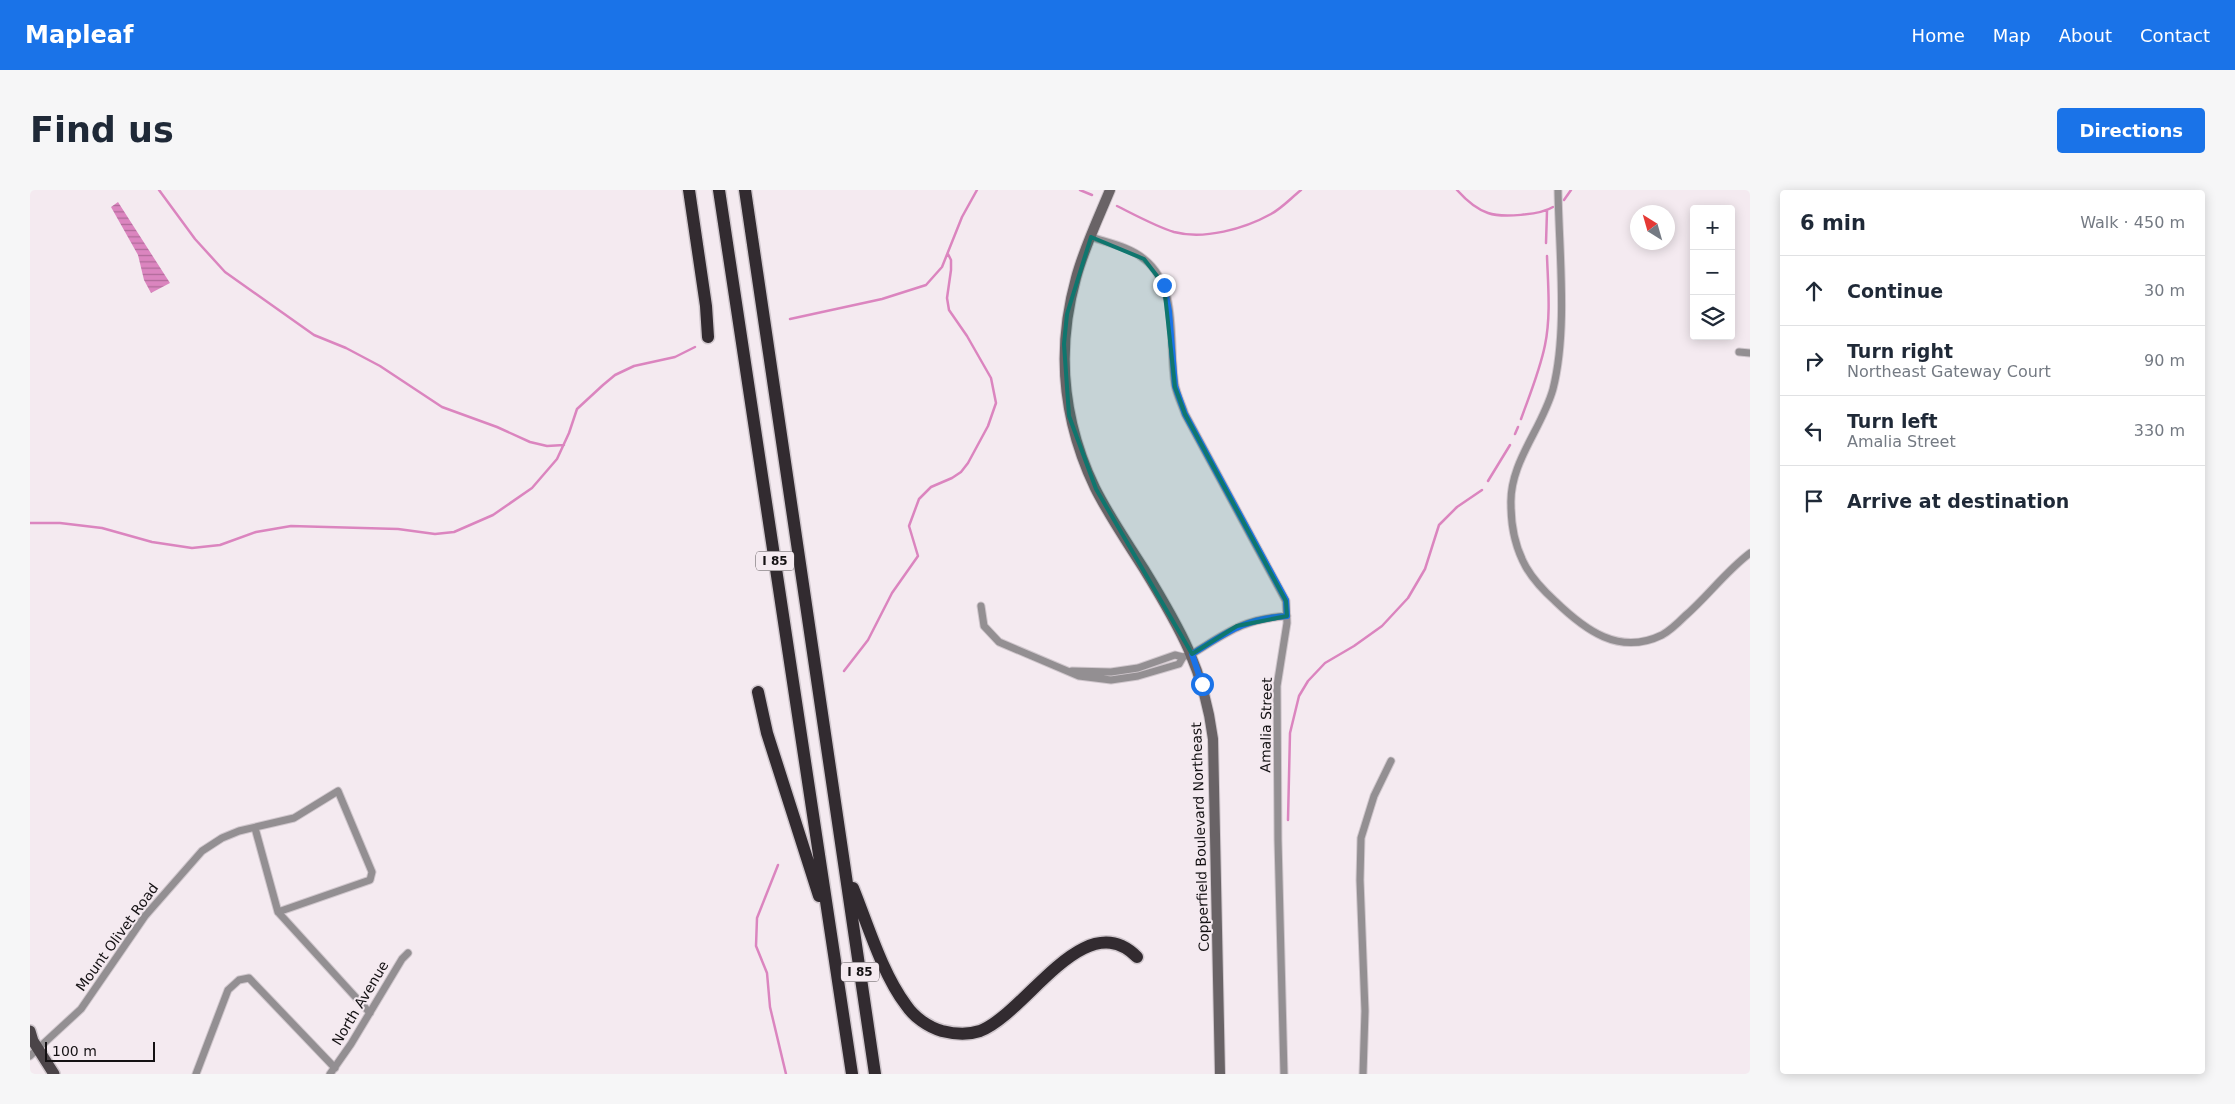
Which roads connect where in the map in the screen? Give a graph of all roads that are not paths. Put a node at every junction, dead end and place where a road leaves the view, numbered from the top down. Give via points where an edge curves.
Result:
1 (689, 190) edge
2 (719, 190) edge
3 (745, 190) edge
4 (1110, 190) edge
5 (1558, 190) edge
6 (1092, 237) junction
7 (708, 337) dead end
8 (1739, 352) dead end
9 (1750, 353) edge
10 (1750, 553) edge
11 (981, 606) dead end
12 (1287, 616) junction
13 (1188, 655) junction
14 (758, 692) dead end
15 (1391, 762) dead end
16 (255, 828) junction
17 (845, 870) junction
18 (278, 912) junction
19 (831, 933) junction
20 (408, 953) dead end
21 (1137, 957) dead end
22 (370, 1013) junction
23 (30, 1031) edge
24 (34, 1053) edge
25 (332, 1071) edge
26 (54, 1074) edge
27 (196, 1074) edge
28 (852, 1074) edge
29 (875, 1074) edge
30 (1220, 1074) edge
31 (1284, 1074) edge
32 (1363, 1074) edge

1 - 7 highway
2 - 19 highway, I 85
3 - 17 highway, I 85
4 - 6 main road, Copperfield Boulevard Northeast
5 - 10 street via 1558,368 1511,493 1511,520 1526,568 1536,583 1587,629 1613,640 1639,642 1669,630
6 - 12 street, Amalia Street via 1127,249 1144,259 1164,285 1175,386 1185,414 1273,573 1286,600
6 - 13 main road, Copperfield Boulevard Northeast via 1076,276 1067,314 1064,344 1069,416 1096,490 1169,610
8 - 9 street
11 - 13 street via 984,626 999,642 1079,676 1111,680 1138,676 1179,664
12 - 13 street via 1262,618 1237,626
12 - 31 street, Amalia Street via 1277,686
13 - 30 main road, Copperfield Boulevard Northeast via 1202,684 1213,739
14 - 19 highway via 767,733
15 - 32 street via 1374,796 1361,838
16 - 18 street
16 - 18 street, Mount Olivet Road via 294,818 338,791 372,872 370,880
16 - 24 street, Mount Olivet Road via 222,838 194,859 145,916 81,1009
17 - 21 highway via 889,975 902,998 916,1016 938,1030 964,1033 979,1031 992,1024 1004,1017 1072,954 1087,945 1116,943
17 - 29 highway, I 85
18 - 22 street
19 - 28 highway, I 85
20 - 22 street, North Avenue
22 - 25 street, North Avenue
23 - 24 main road
24 - 26 main road
25 - 27 street, North Avenue via 250,978 238,980 228,990

